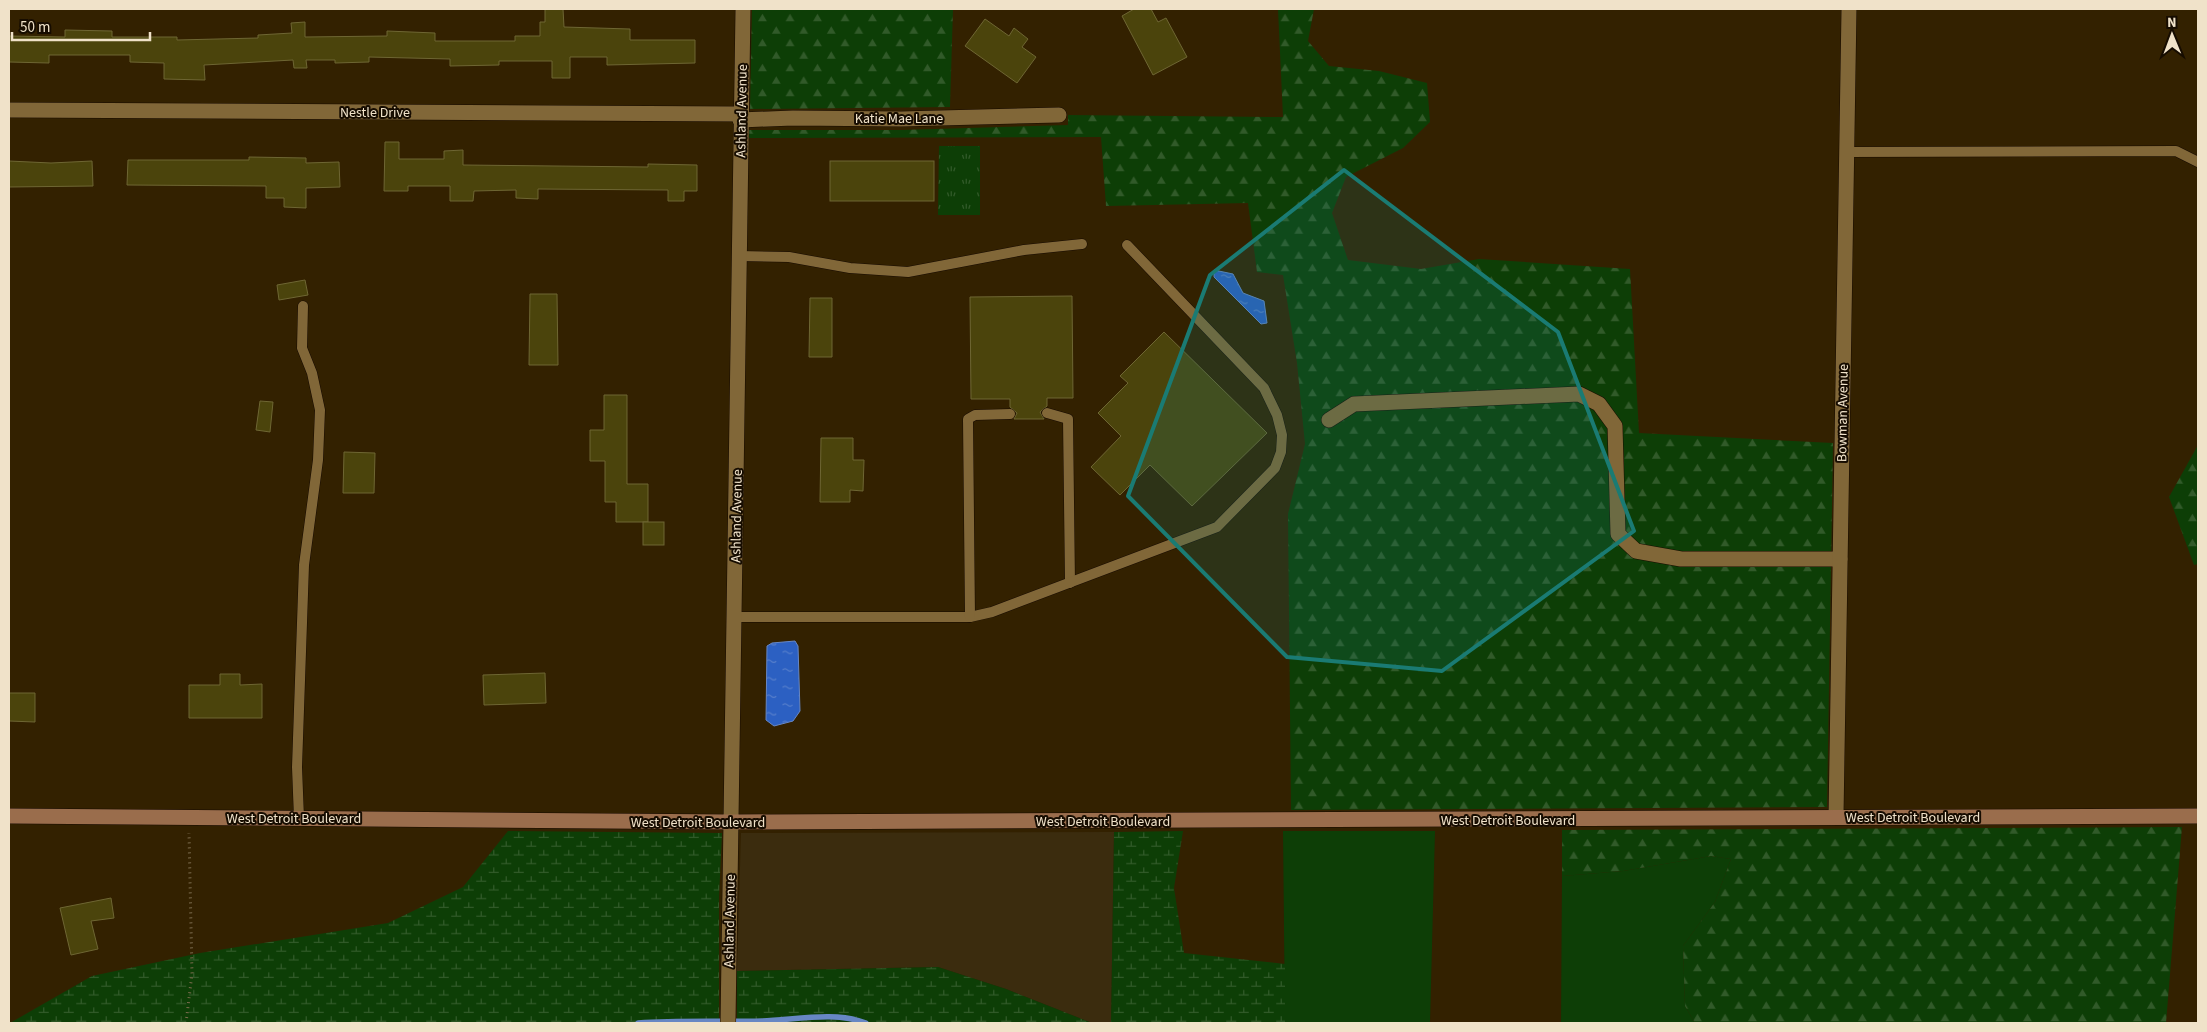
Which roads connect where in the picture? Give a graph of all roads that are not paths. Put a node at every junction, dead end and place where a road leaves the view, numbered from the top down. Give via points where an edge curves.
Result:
1 (743, 9) edge
2 (1849, 9) edge
3 (9, 110) edge
4 (1058, 115) dead end
5 (740, 117) junction
6 (1846, 152) junction
7 (2198, 162) edge
8 (1082, 244) dead end
9 (1127, 244) dead end
10 (739, 256) junction
11 (303, 306) dead end
12 (1047, 413) dead end
13 (1010, 414) dead end
14 (1329, 420) dead end
15 (1840, 558) junction
16 (1070, 583) junction
17 (970, 616) junction
18 (734, 617) junction
19 (9, 816) edge
20 (2198, 816) edge
21 (1836, 817) junction
22 (299, 818) junction
23 (732, 822) junction
24 (728, 1018) edge

1 - 5 street, Ashland Avenue
2 - 6 street, Bowman Avenue
3 - 5 street, Nestle Drive
4 - 5 street, Katie Mae Lane via 901,119
5 - 10 street, Ashland Avenue
6 - 7 lane via 2176,152
6 - 15 street, Bowman Avenue
8 - 10 lane via 1024,250 908,272 850,268 789,257
9 - 16 lane via 1264,388 1277,415 1282,435 1281,452 1275,468 1218,528
10 - 18 street, Ashland Avenue
11 - 22 lane via 302,348 312,373 320,410 318,460 304,565
12 - 16 lane via 1068,419
13 - 17 lane via 975,415 968,419
14 - 15 street via 1354,404 1579,394 1600,404 1615,426 1618,534 1636,551 1681,560
15 - 21 street, Bowman Avenue
16 - 17 lane via 992,612
17 - 18 lane
18 - 23 street, Ashland Avenue
19 - 22 street, West Detroit Boulevard
20 - 21 street, West Detroit Boulevard
21 - 23 street, West Detroit Boulevard
22 - 23 street, West Detroit Boulevard
23 - 24 street, Ashland Avenue

